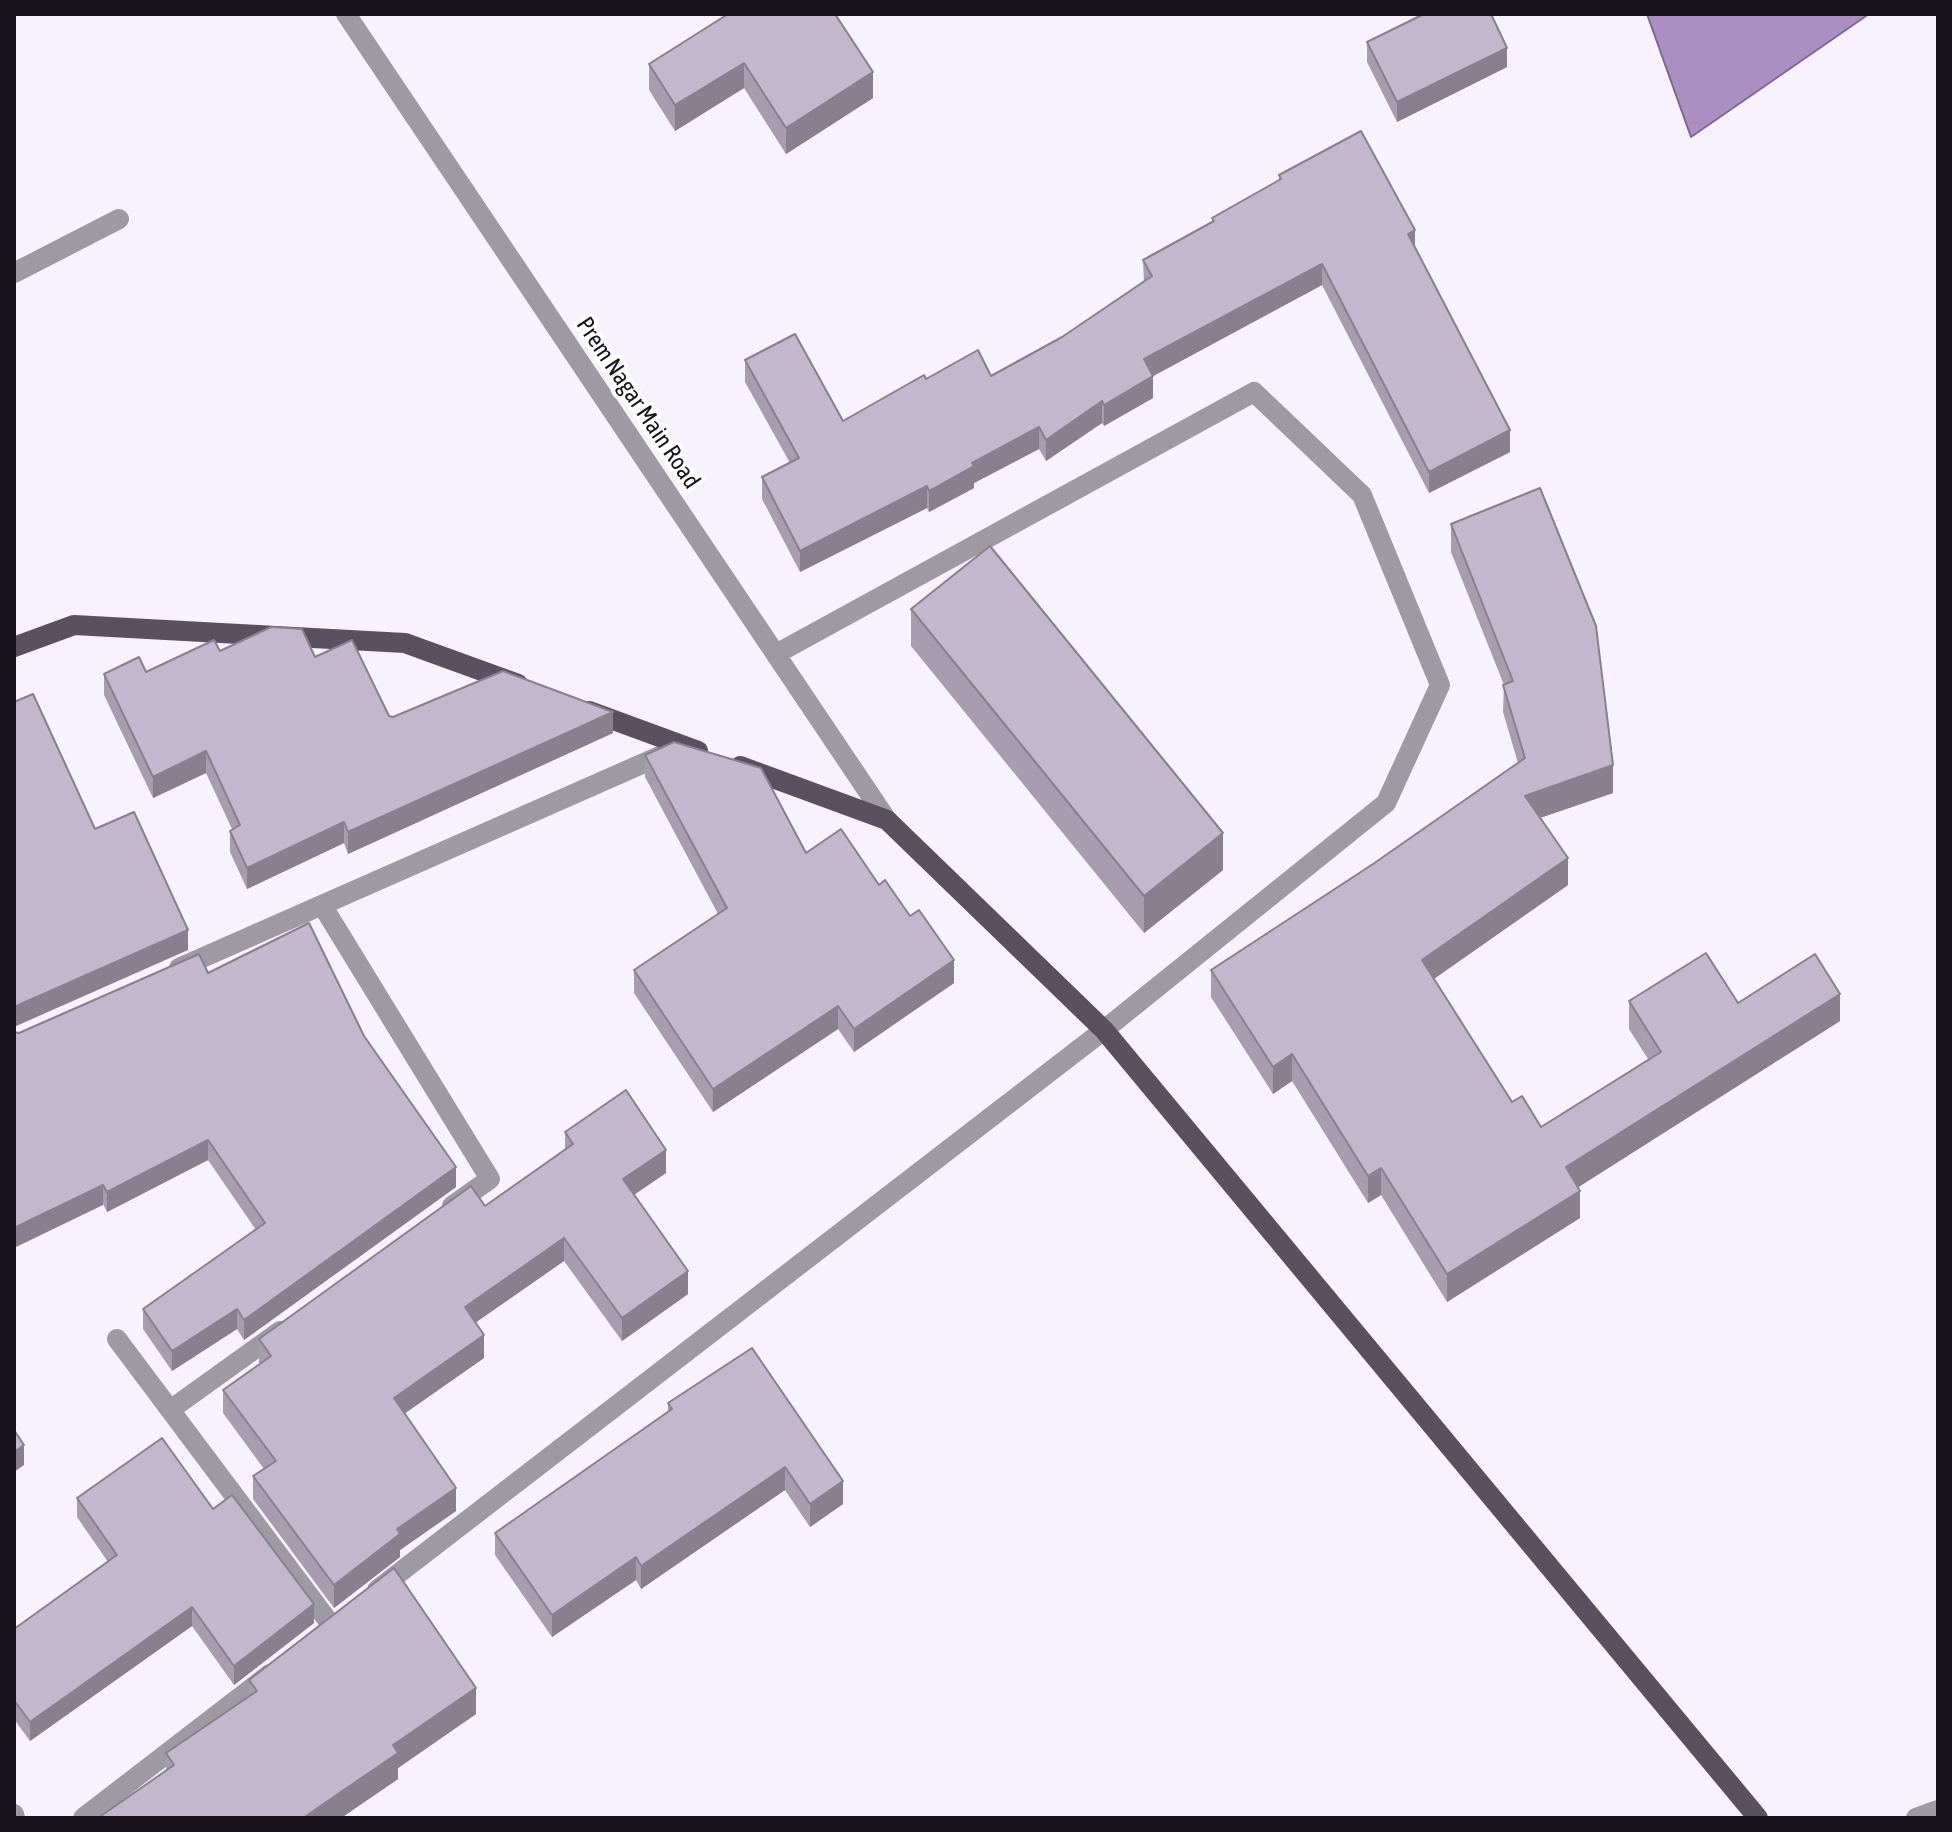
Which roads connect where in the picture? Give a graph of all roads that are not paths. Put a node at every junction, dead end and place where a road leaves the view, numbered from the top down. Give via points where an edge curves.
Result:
1 (346, 14) edge
2 (119, 219) dead end
3 (14, 273) edge
4 (14, 647) edge
5 (776, 654) junction
6 (537, 692) edge
7 (567, 702) edge
8 (684, 746) junction
9 (887, 820) junction
10 (322, 905) junction
11 (154, 979) edge
12 (1104, 1030) junction
13 (439, 1216) edge
14 (298, 1318) edge
15 (117, 1339) dead end
16 (170, 1410) junction
17 (282, 1664) edge
18 (1938, 1810) edge
19 (83, 1818) edge
20 (1758, 1818) edge
21 (1916, 1818) edge

1 - 5 street, Prem Nagar Main Road
2 - 3 street
4 - 6 main road via 74,625 405,643
5 - 9 street, Prem Nagar Main Road
5 - 12 street via 1254,392 1362,495 1440,685 1386,803
7 - 8 main road
8 - 9 main road
8 - 10 street
9 - 12 main road
10 - 11 street
10 - 13 street via 490,1179
12 - 16 street via 338,1621
12 - 20 main road
14 - 16 street
15 - 16 street
17 - 19 street
18 - 21 street

